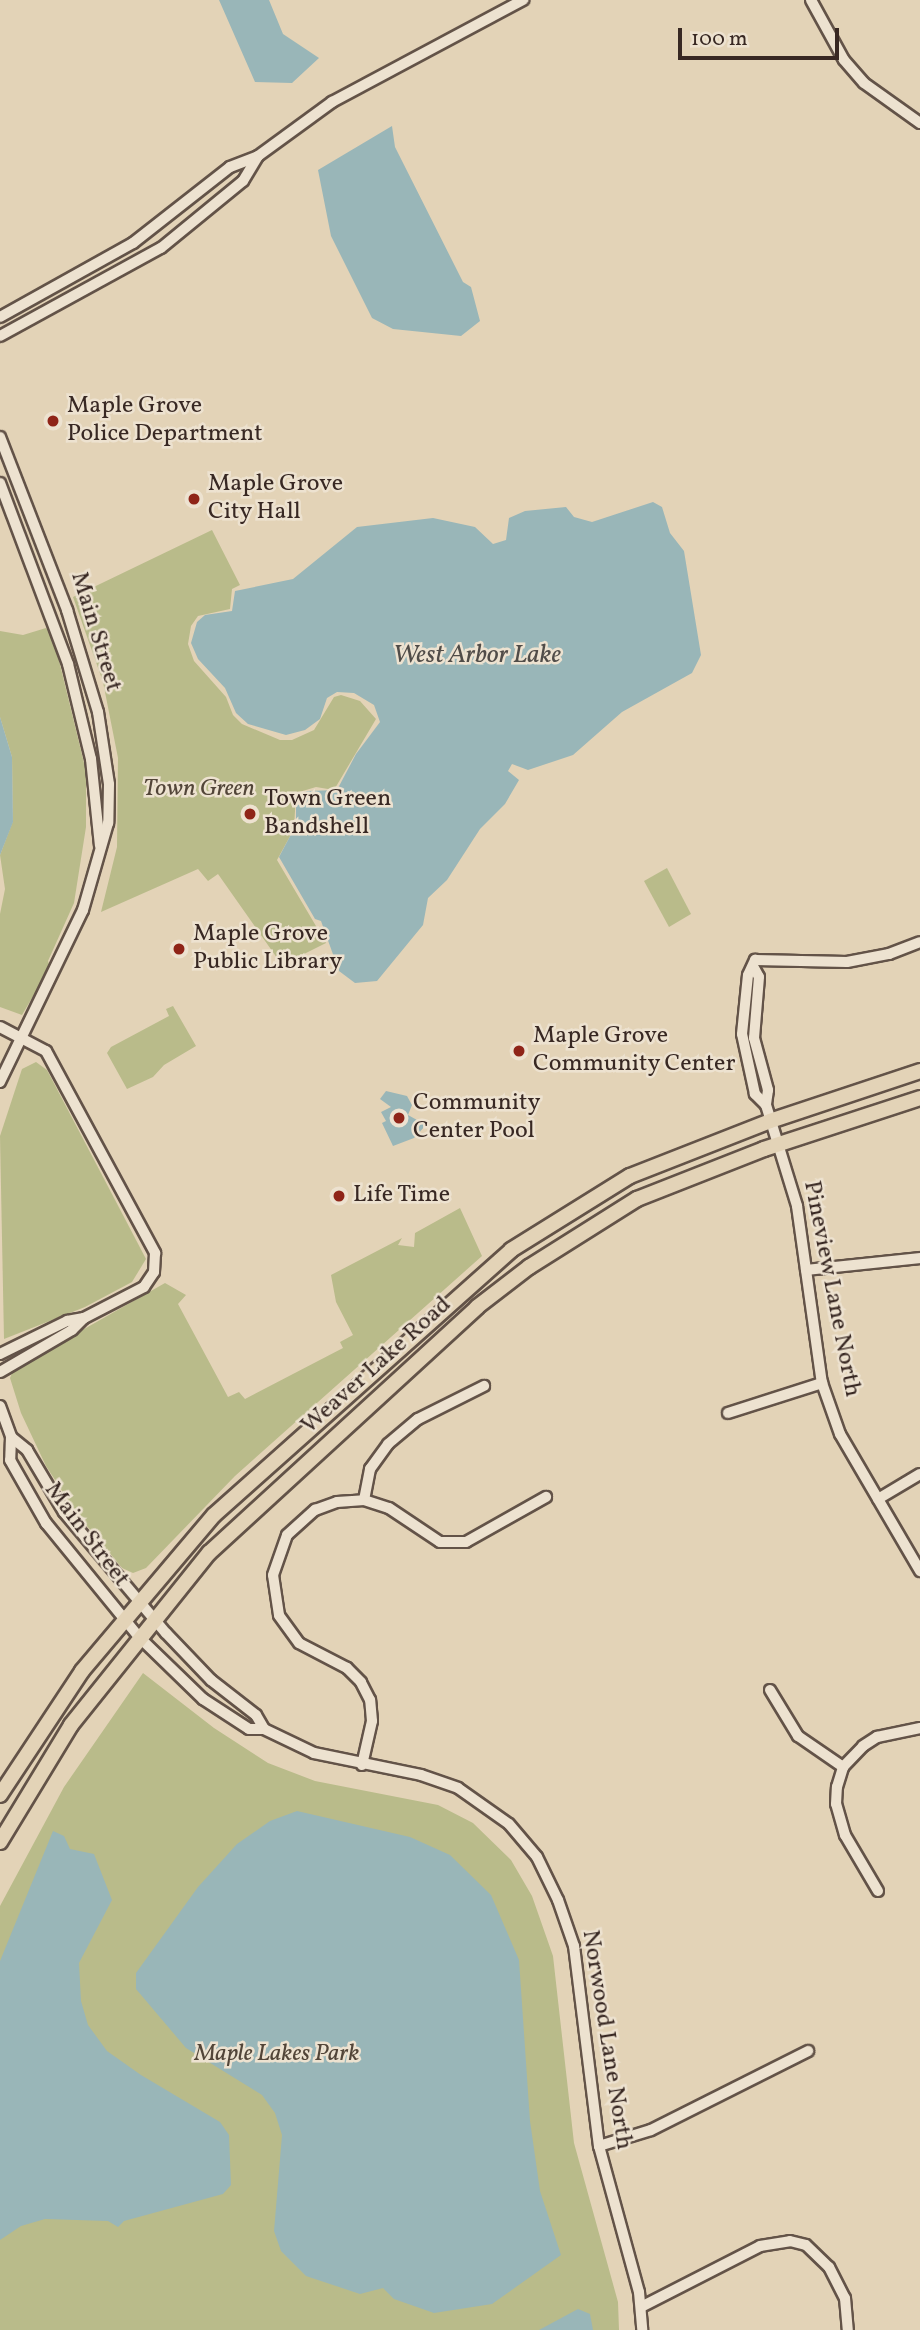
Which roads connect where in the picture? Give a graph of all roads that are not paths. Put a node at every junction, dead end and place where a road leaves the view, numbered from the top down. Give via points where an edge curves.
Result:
1 (523, 0) edge
2 (811, 0) edge
3 (920, 122) edge
4 (258, 156) junction
5 (0, 317) edge
6 (0, 337) edge
7 (0, 437) edge
8 (0, 483) edge
9 (100, 848) junction
10 (920, 942) edge
11 (0, 1027) edge
12 (20, 1038) junction
13 (920, 1071) edge
14 (0, 1083) edge
15 (920, 1098) edge
16 (770, 1121) junction
17 (778, 1144) junction
18 (920, 1258) edge
19 (806, 1270) junction
20 (84, 1318) junction
21 (0, 1354) edge
22 (0, 1371) edge
23 (822, 1383) junction
24 (484, 1386) dead end
25 (0, 1406) edge
26 (728, 1413) dead end
27 (11, 1437) junction
28 (920, 1474) edge
29 (546, 1497) dead end
30 (878, 1499) junction
31 (364, 1500) junction
32 (920, 1571) edge
33 (138, 1600) junction
34 (123, 1618) junction
35 (154, 1618) junction
36 (138, 1636) junction
37 (771, 1690) dead end
38 (920, 1728) edge
39 (264, 1730) junction
40 (362, 1765) junction
41 (843, 1767) junction
42 (0, 1795) edge
43 (0, 1842) edge
44 (878, 1891) dead end
45 (808, 2051) dead end
46 (599, 2146) junction
47 (641, 2307) junction
48 (642, 2330) edge
49 (848, 2330) edge

1 - 4 street via 343,96
2 - 3 street via 844,60 864,83
4 - 5 street via 230,167 133,243
4 - 6 street via 243,181 161,248
7 - 9 street, Main Street via 44,543 97,712 109,784 108,823
8 - 9 street, Main Street via 72,677 90,759
9 - 12 street, Main Street via 74,933
10 - 16 street, Pineview Lane North via 847,962 755,964 759,977 754,1038 768,1090
11 - 12 street
12 - 14 street, Main Street
12 - 20 street via 40,1046 54,1063 155,1253 144,1287
13 - 16 main road, Weaver Lake Road
15 - 17 main road, Weaver Lake Road
16 - 17 street, Pineview Lane North
16 - 33 main road, Weaver Lake Road via 630,1176 511,1250 214,1515
17 - 19 street, Pineview Lane North via 797,1206
17 - 35 main road, Weaver Lake Road via 637,1199 529,1266 259,1503
18 - 19 street
19 - 23 street, Pineview Lane North
20 - 21 street via 67,1321
20 - 22 street via 72,1330
23 - 26 street
23 - 30 street, Pineview Lane North via 840,1434
24 - 31 street via 418,1419 388,1444 370,1469
25 - 27 street, Main Street
27 - 33 street, Main Street via 27,1450 64,1512
27 - 34 street, Main Street via 10,1460 27,1496
28 - 30 street
29 - 31 street via 466,1542 454,1544 440,1542 389,1508
30 - 32 street, Pineview Lane North
31 - 40 street via 337,1502 298,1522 277,1553 272,1575 273,1593 288,1630 316,1654 347,1668 370,1700 372,1721
33 - 34 main road, Weaver Lake Road
33 - 35 street, Norwood Lane North
34 - 36 street, Norwood Lane North
34 - 42 main road, Weaver Lake Road
35 - 36 main road, Weaver Lake Road
35 - 39 street, Norwood Lane North via 187,1657 256,1715
36 - 39 street, Norwood Lane North via 220,1712 249,1729
36 - 43 main road, Weaver Lake Road via 71,1725
37 - 41 street via 798,1736
38 - 41 street via 877,1737
39 - 40 street, Norwood Lane North via 314,1753
40 - 46 street, Norwood Lane North via 421,1775 458,1788 509,1824 537,1857 567,1922 580,1973
41 - 44 street via 837,1787 839,1819
45 - 46 street via 651,2130
46 - 47 street, Norwood Lane North
47 - 48 street, Norwood Lane North
47 - 49 street via 760,2246 790,2241 806,2245 829,2267 845,2298

